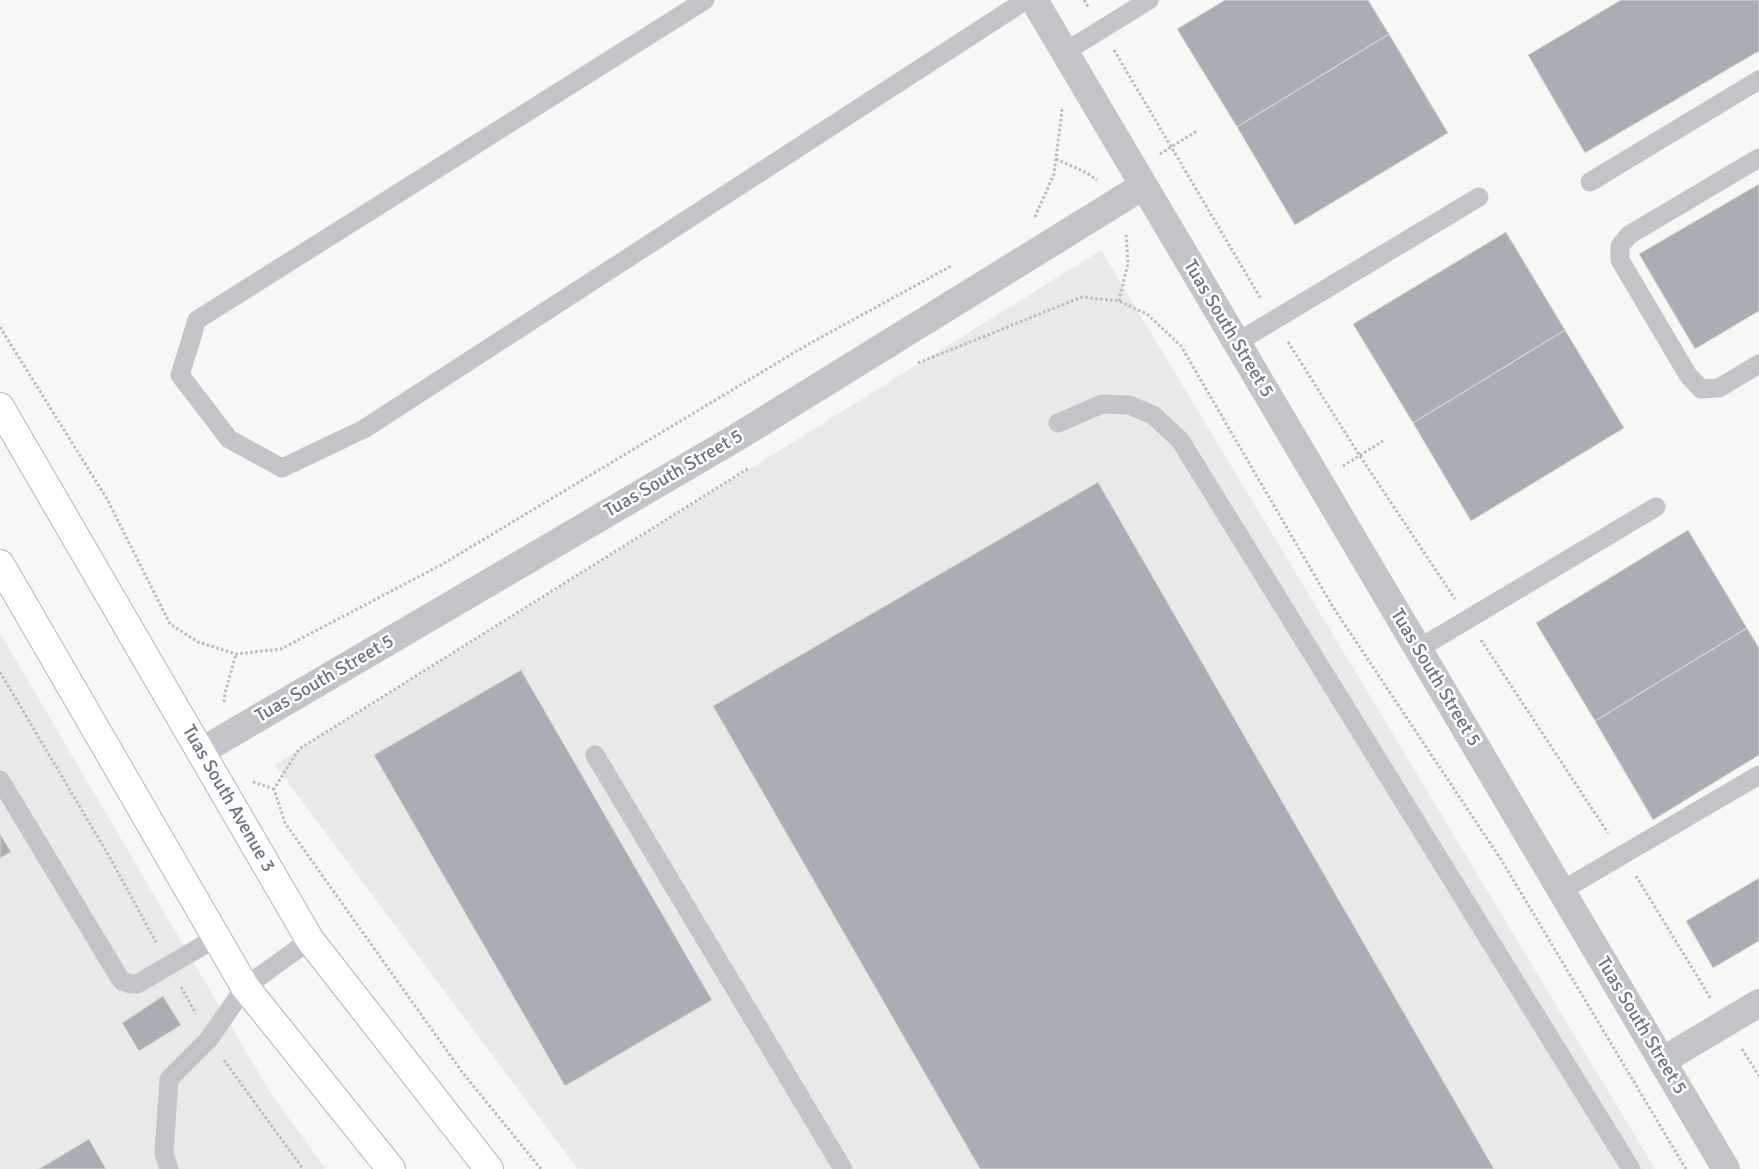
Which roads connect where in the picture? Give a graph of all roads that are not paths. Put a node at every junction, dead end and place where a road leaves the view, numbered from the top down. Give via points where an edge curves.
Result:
1 (705, 0) edge
2 (1026, 0) edge
3 (1034, 0) edge
4 (1149, 0) edge
5 (1065, 52) junction
6 (1759, 80) edge
7 (1759, 158) edge
8 (1138, 178) junction
9 (1590, 182) dead end
10 (1479, 196) dead end
11 (1236, 343) junction
12 (1759, 364) edge
13 (0, 407) edge
14 (1058, 423) dead end
15 (1656, 507) dead end
16 (0, 564) edge
17 (1418, 649) junction
18 (200, 752) junction
19 (596, 756) dead end
20 (1759, 775) edge
21 (0, 780) edge
22 (1561, 891) junction
23 (216, 938) junction
24 (310, 940) junction
25 (245, 987) junction
26 (1759, 1003) edge
27 (1662, 1061) junction
28 (169, 1169) edge
29 (391, 1169) edge
30 (489, 1169) edge
31 (843, 1169) edge
32 (1631, 1169) edge
33 (1726, 1169) edge

1 - 2 lane via 197,320 180,375 229,439 282,468 364,429
3 - 5 street, Tuas South Street 5
4 - 5 lane
5 - 8 street, Tuas South Street 5
6 - 9 lane
7 - 12 lane via 1628,235 1620,246 1620,260 1688,375 1701,389 1718,388
8 - 11 street, Tuas South Street 5
8 - 18 street, Tuas South Street 5 via 739,436
10 - 11 lane
11 - 17 street, Tuas South Street 5
13 - 18 main road, Tuas South Avenue 3
14 - 32 lane via 1102,404 1129,405 1153,415 1180,440
15 - 17 lane
16 - 23 main road
17 - 22 street, Tuas South Street 5
18 - 24 main road, Tuas South Avenue 3
19 - 31 lane
20 - 22 lane
21 - 23 lane via 119,977 137,984
22 - 27 street, Tuas South Street 5
23 - 25 main road
24 - 25 lane
24 - 30 main road, Tuas South Avenue 3
25 - 28 lane via 209,1039 169,1079 164,1153
25 - 29 main road
26 - 27 street
27 - 33 street, Tuas South Street 5

